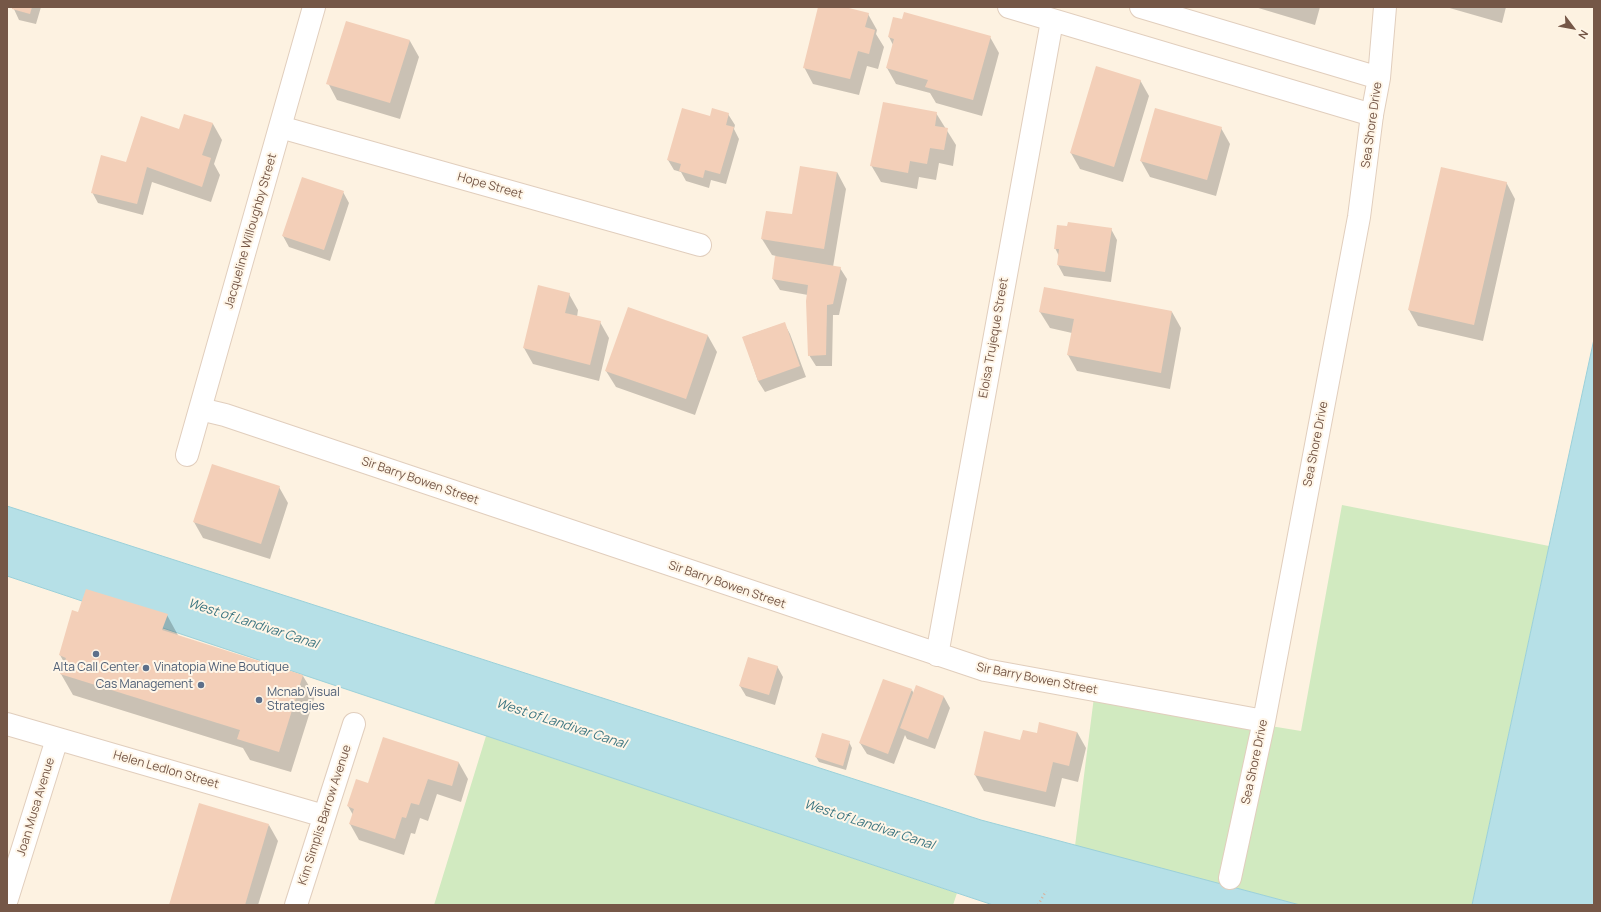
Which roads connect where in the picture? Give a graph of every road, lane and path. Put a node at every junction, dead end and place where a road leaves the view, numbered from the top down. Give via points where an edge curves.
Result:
1 (314, 7) edge
2 (1009, 7) edge
3 (1141, 7) edge
4 (1385, 7) edge
5 (1052, 21) junction
6 (1379, 78) junction
7 (1372, 115) junction
8 (280, 127) junction
9 (700, 245) dead end
10 (200, 409) junction
11 (187, 455) dead end
12 (937, 655) junction
13 (1264, 721) junction
14 (7, 724) edge
15 (354, 724) dead end
16 (57, 739) junction
17 (324, 816) junction
18 (1230, 878) dead end
19 (1046, 891) dead end
20 (7, 899) edge
21 (296, 905) edge
22 (1038, 905) edge

1 - 8 street, Jacqueline Willoughby Street
2 - 5 street
3 - 6 street
4 - 6 street, Sea Shore Drive
5 - 7 street
5 - 12 street, Eloisa Trujeque Street
6 - 7 street, Sea Shore Drive
7 - 13 street, Sea Shore Drive via 1358,217
8 - 9 street, Hope Street
8 - 10 street, Jacqueline Willoughby Street
10 - 11 street, Jacqueline Willoughby Street
10 - 12 street, Sir Barry Bowen Street
12 - 13 street, Sir Barry Bowen Street via 985,670
13 - 18 street, Sea Shore Drive
14 - 16 street, Helen Ledlon Street
15 - 17 street, Kim Simplis Barrow Avenue
16 - 17 street, Helen Ledlon Street
16 - 20 street, Joan Musa Avenue
17 - 21 street, Kim Simplis Barrow Avenue
19 - 22 path

